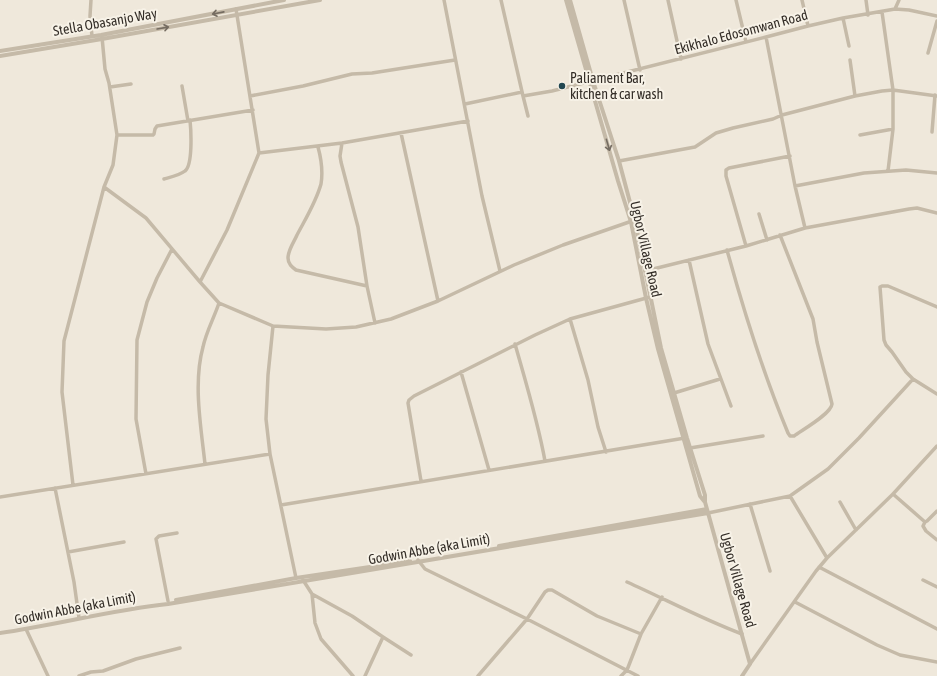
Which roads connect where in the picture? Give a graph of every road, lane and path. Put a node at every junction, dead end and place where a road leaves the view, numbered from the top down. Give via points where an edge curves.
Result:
1 (91, 0) edge
2 (284, 0) edge
3 (320, 0) edge
4 (444, 0) edge
5 (501, 0) edge
6 (566, 0) edge
7 (570, 0) edge
8 (624, 0) edge
9 (668, 0) edge
10 (736, 0) edge
11 (802, 0) edge
12 (866, 0) edge
13 (899, 0) edge
14 (258, 2) edge
15 (236, 9) junction
16 (895, 9) junction
17 (882, 12) junction
18 (237, 15) junction
19 (868, 15) junction
20 (937, 16) edge
21 (843, 18) junction
22 (937, 21) edge
23 (808, 26) junction
24 (92, 36) junction
25 (102, 37) junction
26 (766, 38) junction
27 (746, 42) junction
28 (849, 46) dead end
29 (0, 51) edge
30 (928, 53) dead end
31 (0, 56) edge
32 (680, 59) junction
33 (455, 60) junction
34 (850, 60) dead end
35 (640, 70) junction
36 (591, 81) junction
37 (132, 84) dead end
38 (182, 86) dead end
39 (110, 87) junction
40 (893, 90) junction
41 (522, 92) junction
42 (936, 95) edge
43 (250, 96) junction
44 (523, 96) junction
45 (855, 96) junction
46 (465, 104) junction
47 (252, 110) junction
48 (782, 115) junction
49 (528, 116) dead end
50 (189, 120) junction
51 (468, 121) junction
52 (893, 129) junction
53 (932, 132) dead end
54 (401, 133) junction
55 (117, 135) junction
56 (860, 135) dead end
57 (342, 143) junction
58 (318, 147) junction
59 (259, 153) junction
60 (790, 156) junction
61 (619, 161) junction
62 (888, 172) junction
63 (937, 173) edge
64 (164, 179) dead end
65 (795, 186) junction
66 (104, 187) junction
67 (937, 213) edge
68 (759, 214) dead end
69 (633, 221) junction
70 (805, 228) junction
71 (780, 236) junction
72 (767, 240) junction
73 (746, 246) junction
74 (172, 249) junction
75 (727, 250) junction
76 (689, 260) junction
77 (500, 271) junction
78 (645, 271) junction
79 (200, 282) junction
80 (367, 286) junction
81 (648, 298) junction
82 (438, 301) junction
83 (219, 303) junction
84 (937, 307) edge
85 (570, 319) junction
86 (375, 323) junction
87 (273, 326) junction
88 (515, 344) junction
89 (461, 372) junction
90 (720, 379) junction
91 (913, 379) junction
92 (674, 393) junction
93 (937, 394) edge
94 (731, 406) dead end
95 (763, 436) dead end
96 (684, 438) junction
97 (937, 446) edge
98 (690, 448) junction
99 (606, 452) junction
100 (270, 454) junction
101 (545, 461) junction
102 (205, 464) junction
103 (489, 470) junction
104 (146, 474) junction
105 (421, 481) junction
106 (73, 485) junction
107 (55, 488) junction
108 (893, 494) junction
109 (790, 496) junction
110 (0, 497) edge
111 (704, 502) junction
112 (840, 502) dead end
113 (750, 504) junction
114 (281, 505) junction
115 (707, 511) junction
116 (937, 511) edge
117 (925, 522) junction
118 (856, 530) junction
119 (177, 533) dead end
120 (937, 540) edge
121 (124, 542) dead end
122 (68, 552) junction
123 (827, 558) junction
124 (418, 561) junction
125 (819, 567) junction
126 (770, 571) dead end
127 (296, 578) junction
128 (302, 579) junction
129 (923, 580) dead end
130 (627, 582) dead end
131 (937, 587) edge
132 (312, 594) junction
133 (662, 597) junction
134 (168, 601) junction
135 (795, 602) junction
136 (154, 605) junction
137 (79, 618) junction
138 (527, 619) junction
139 (26, 629) junction
140 (937, 629) edge
141 (0, 633) edge
142 (641, 634) junction
143 (742, 634) junction
144 (383, 637) junction
145 (180, 648) dead end
146 (411, 655) dead end
147 (937, 662) edge
148 (750, 664) junction
149 (627, 670) junction
150 (48, 676) edge
151 (80, 676) edge
152 (353, 676) edge
153 (365, 676) edge
154 (478, 676) edge
155 (621, 676) edge
156 (638, 676) edge
157 (742, 676) edge

1 - 24 street
2 - 14 street, Stella Obasanjo Way
3 - 18 street
4 - 33 street
5 - 41 street
6 - 36 street, Ugbor Village Road
7 - 36 street, Ugbor Village Road
8 - 35 street
9 - 32 street
10 - 27 street
11 - 23 street
12 - 19 street
13 - 16 street
14 - 15 street, Stella Obasanjo Way
15 - 18 street
15 -> 25 street, Stella Obasanjo Way
16 - 17 street, Ekikhalo Edosomwan Road
16 - 20 street, Ekikhalo Edosomwan Road
17 - 19 street, Ekikhalo Edosomwan Road
17 - 40 street
25 -> 18 street
18 - 43 street
19 - 21 street, Ekikhalo Edosomwan Road
21 - 23 street, Ekikhalo Edosomwan Road
21 - 28 street
22 - 30 street
23 - 26 street, Ekikhalo Edosomwan Road
24 - 25 street, Stella Obasanjo Way
24 - 29 street, Stella Obasanjo Way
25 - 31 street
25 - 39 street via 105,69
26 - 27 street, Ekikhalo Edosomwan Road
26 - 48 street
27 - 32 street, Ekikhalo Edosomwan Road
32 - 35 street, Ekikhalo Edosomwan Road
33 - 43 street via 352,74
33 - 46 street
34 - 45 street
35 - 36 street, Ekikhalo Edosomwan Road
36 - 44 street, Ekikhalo Edosomwan Road
36 - 61 street, Ugbor Village Road
36 -> 69 street, Ugbor Village Road
37 - 39 street
38 - 50 street
39 - 55 street
40 - 42 street
40 - 45 street
40 - 52 street
41 - 44 street
41 - 46 street
42 - 53 street
43 - 47 street
44 - 49 street
45 - 48 street
46 - 51 street
47 - 50 street
47 - 59 street
48 - 60 street
48 - 61 street via 716,133 695,147
50 - 55 street via 157,126 153,135
50 - 64 street via 191,134 188,167 184,172
51 - 54 street
51 - 77 street
52 - 56 street
52 - 62 street
54 - 57 street
54 - 82 street
55 - 66 street via 113,165
57 - 58 street
57 - 80 street via 341,162 358,228
58 - 59 street
58 - 80 street via 322,168 320,184 289,252 289,264 296,270
59 - 79 street via 227,230
60 - 65 street
60 - 73 street via 726,170
61 - 69 street, Ugbor Village Road
62 - 63 street via 906,170
62 - 65 street via 864,173
65 - 70 street
66 - 74 street via 146,218
66 - 106 street via 64,341 62,392
67 - 70 street via 917,208
68 - 72 street
69 - 77 street via 563,245
69 - 78 street, Ugbor Village Road
69 - 81 street, Ugbor Village Road
70 - 71 street
71 - 72 street
71 - 75 street via 813,319 832,404 822,416 794,436 788,433 775,402 745,314
72 - 73 street
73 - 75 street
74 - 79 street
74 - 104 street via 147,302 137,340 136,419
75 - 76 street
76 - 78 street
76 - 90 street via 708,344
77 - 82 street
78 - 81 street, Ugbor Village Road
79 - 83 street
80 - 86 street
81 - 85 street
81 - 92 street, Ugbor Village Road
81 - 96 street, Ugbor Village Road via 658,349
82 - 86 street
83 - 87 street
83 - 102 street via 202,347 199,377 199,415
84 - 91 street via 888,286 880,287 884,340
85 - 88 street
85 - 99 street
86 - 87 street via 326,329
87 - 100 street via 266,419
88 - 89 street
88 - 101 street via 531,397
89 - 103 street
89 - 105 street via 409,400
90 - 92 street
90 - 94 street
91 - 93 street
91 - 109 street via 828,469
92 - 96 street, Ugbor Village Road
95 - 98 street
96 - 98 street, Ugbor Village Road
96 - 99 street
96 - 111 street, Ugbor Village Road via 700,496
97 - 108 street
98 - 111 street, Ugbor Village Road via 705,495
99 - 101 street
100 - 102 street
100 - 114 street
101 - 103 street
102 - 104 street
103 - 105 street
104 - 106 street
105 - 114 street
106 - 107 street
107 - 110 street
107 - 122 street
108 - 117 street
108 - 118 street
109 - 113 street
109 - 123 street
111 - 115 street, Ugbor Village Road
112 - 118 street
113 - 115 street
113 - 126 street
114 - 127 street
115 - 124 street, Godwin Abbe (aka Limit)
115 - 143 street, Ugbor Village Road
116 - 117 street
117 - 120 street via 923,526 926,531
118 - 123 street
119 - 134 street via 159,536 156,539
121 - 122 street
122 - 137 street
123 - 125 street
124 - 128 street, Godwin Abbe (aka Limit)
124 - 138 street via 425,570
125 - 135 street
125 - 140 street
127 - 128 street, Godwin Abbe (aka Limit)
127 - 134 street, Godwin Abbe (aka Limit)
128 - 132 street
128 - 136 street, Godwin Abbe (aka Limit)
129 - 131 street
130 - 133 street
132 - 144 street
132 - 152 street via 315,623 321,639
133 - 142 street
133 - 143 street via 710,622
134 - 136 street, Godwin Abbe (aka Limit)
135 - 147 street via 877,646 900,655
135 - 148 street
136 - 137 street, Godwin Abbe (aka Limit)
137 - 139 street, Godwin Abbe (aka Limit)
138 - 142 street via 545,592 552,590 597,616
138 - 149 street
138 - 154 street
139 - 141 street, Godwin Abbe (aka Limit)
139 - 150 street
142 - 149 street
143 - 148 street, Ugbor Village Road
144 - 146 street
144 - 153 street
145 - 151 street
148 - 157 street
149 - 155 street
149 - 156 street

